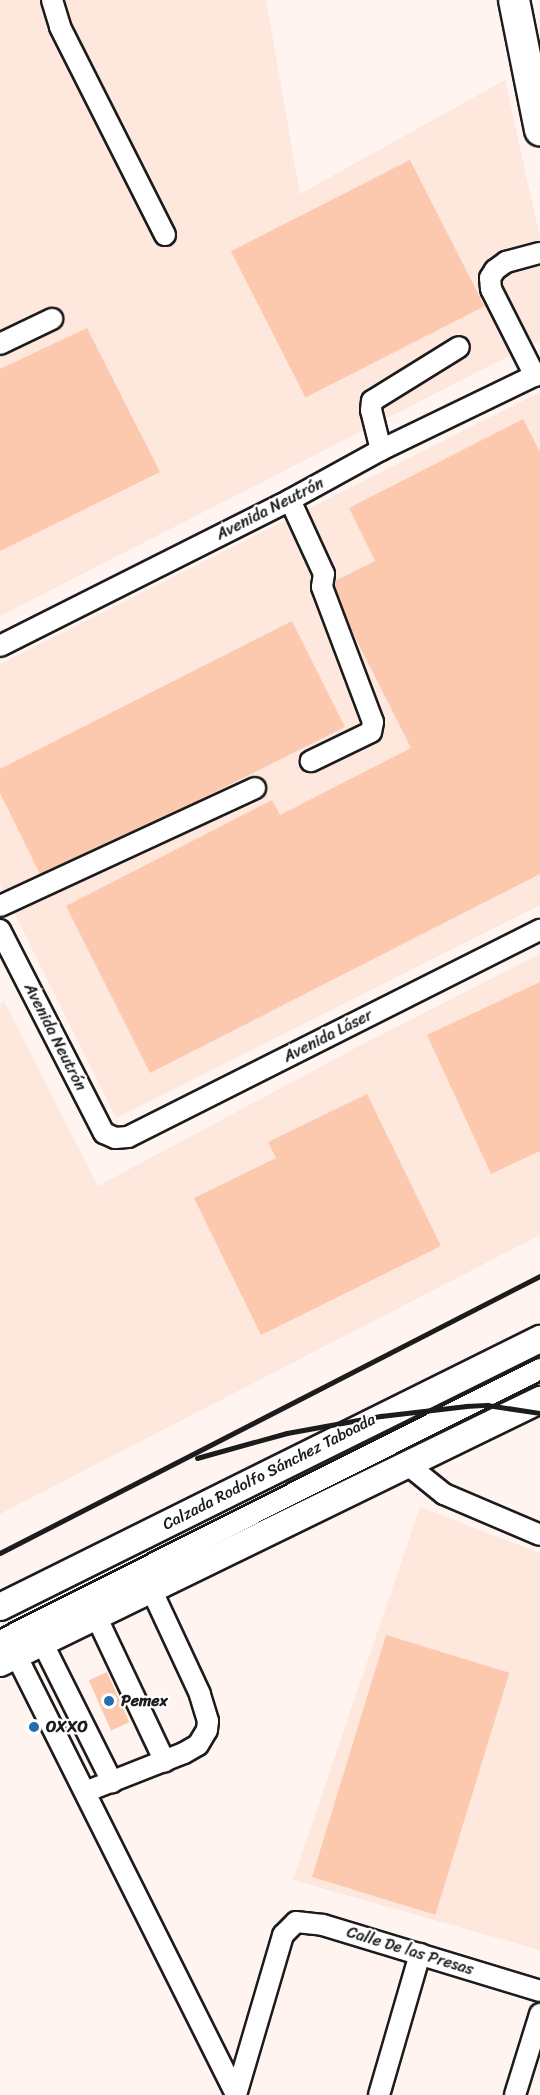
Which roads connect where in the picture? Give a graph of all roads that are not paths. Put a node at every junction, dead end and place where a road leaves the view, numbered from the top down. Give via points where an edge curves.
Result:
1 (52, 0) edge
2 (514, 0) edge
3 (540, 130) edge
4 (165, 235) dead end
5 (540, 253) edge
6 (52, 319) dead end
7 (0, 344) edge
8 (459, 346) dead end
9 (537, 374) edge
10 (381, 450) junction
11 (290, 500) junction
12 (0, 646) edge
13 (311, 760) dead end
14 (255, 789) dead end
15 (0, 906) edge
16 (0, 930) edge
17 (540, 930) edge
18 (115, 1138) joint
19 (540, 1340) edge
20 (540, 1369) edge
21 (540, 1400) edge
22 (408, 1465) junction
23 (540, 1535) edge
24 (151, 1589) junction
25 (0, 1607) edge
26 (96, 1616) junction
27 (42, 1642) junction
28 (5, 1653) edge
29 (73, 1706) junction
30 (48, 1718) junction
31 (165, 1762) junction
32 (112, 1782) junction
33 (85, 1792) junction
34 (420, 1954) junction
35 (540, 1991) edge
36 (540, 2014) edge
37 (236, 2094) edge
38 (379, 2095) edge
39 (515, 2095) edge

1 - 4 street via 60,27
2 - 3 highway
5 - 9 street via 506,262 490,278 491,289
6 - 7 street
8 - 10 street via 372,401 370,410
9 - 10 street, Avenida Neutrón
10 - 11 street, Avenida Neutrón
11 - 12 street, Avenida Neutrón
11 - 13 street via 324,574 322,587 373,722 371,732
14 - 15 street
16 - 18 street, Avenida Neutrón via 104,1133
17 - 18 street, Avenida Láser via 128,1137
19 - 25 main road, Calzada Rodolfo Sánchez Taboada
20 - 28 street
21 - 22 main road
22 - 23 street via 444,1494
22 - 24 main road
24 - 26 main road
24 - 31 street via 200,1694 208,1721 198,1745
26 - 27 main road
26 - 31 street
27 - 28 main road
27 - 29 street
28 - 30 street
29 - 30 street
29 - 32 street
30 - 33 street
31 - 32 street
32 - 33 street
33 - 37 street
34 - 35 street, Calle De las Presas
34 - 37 street, Calle De las Presas via 306,1921 296,1922 284,1935
34 - 38 street
36 - 39 street

